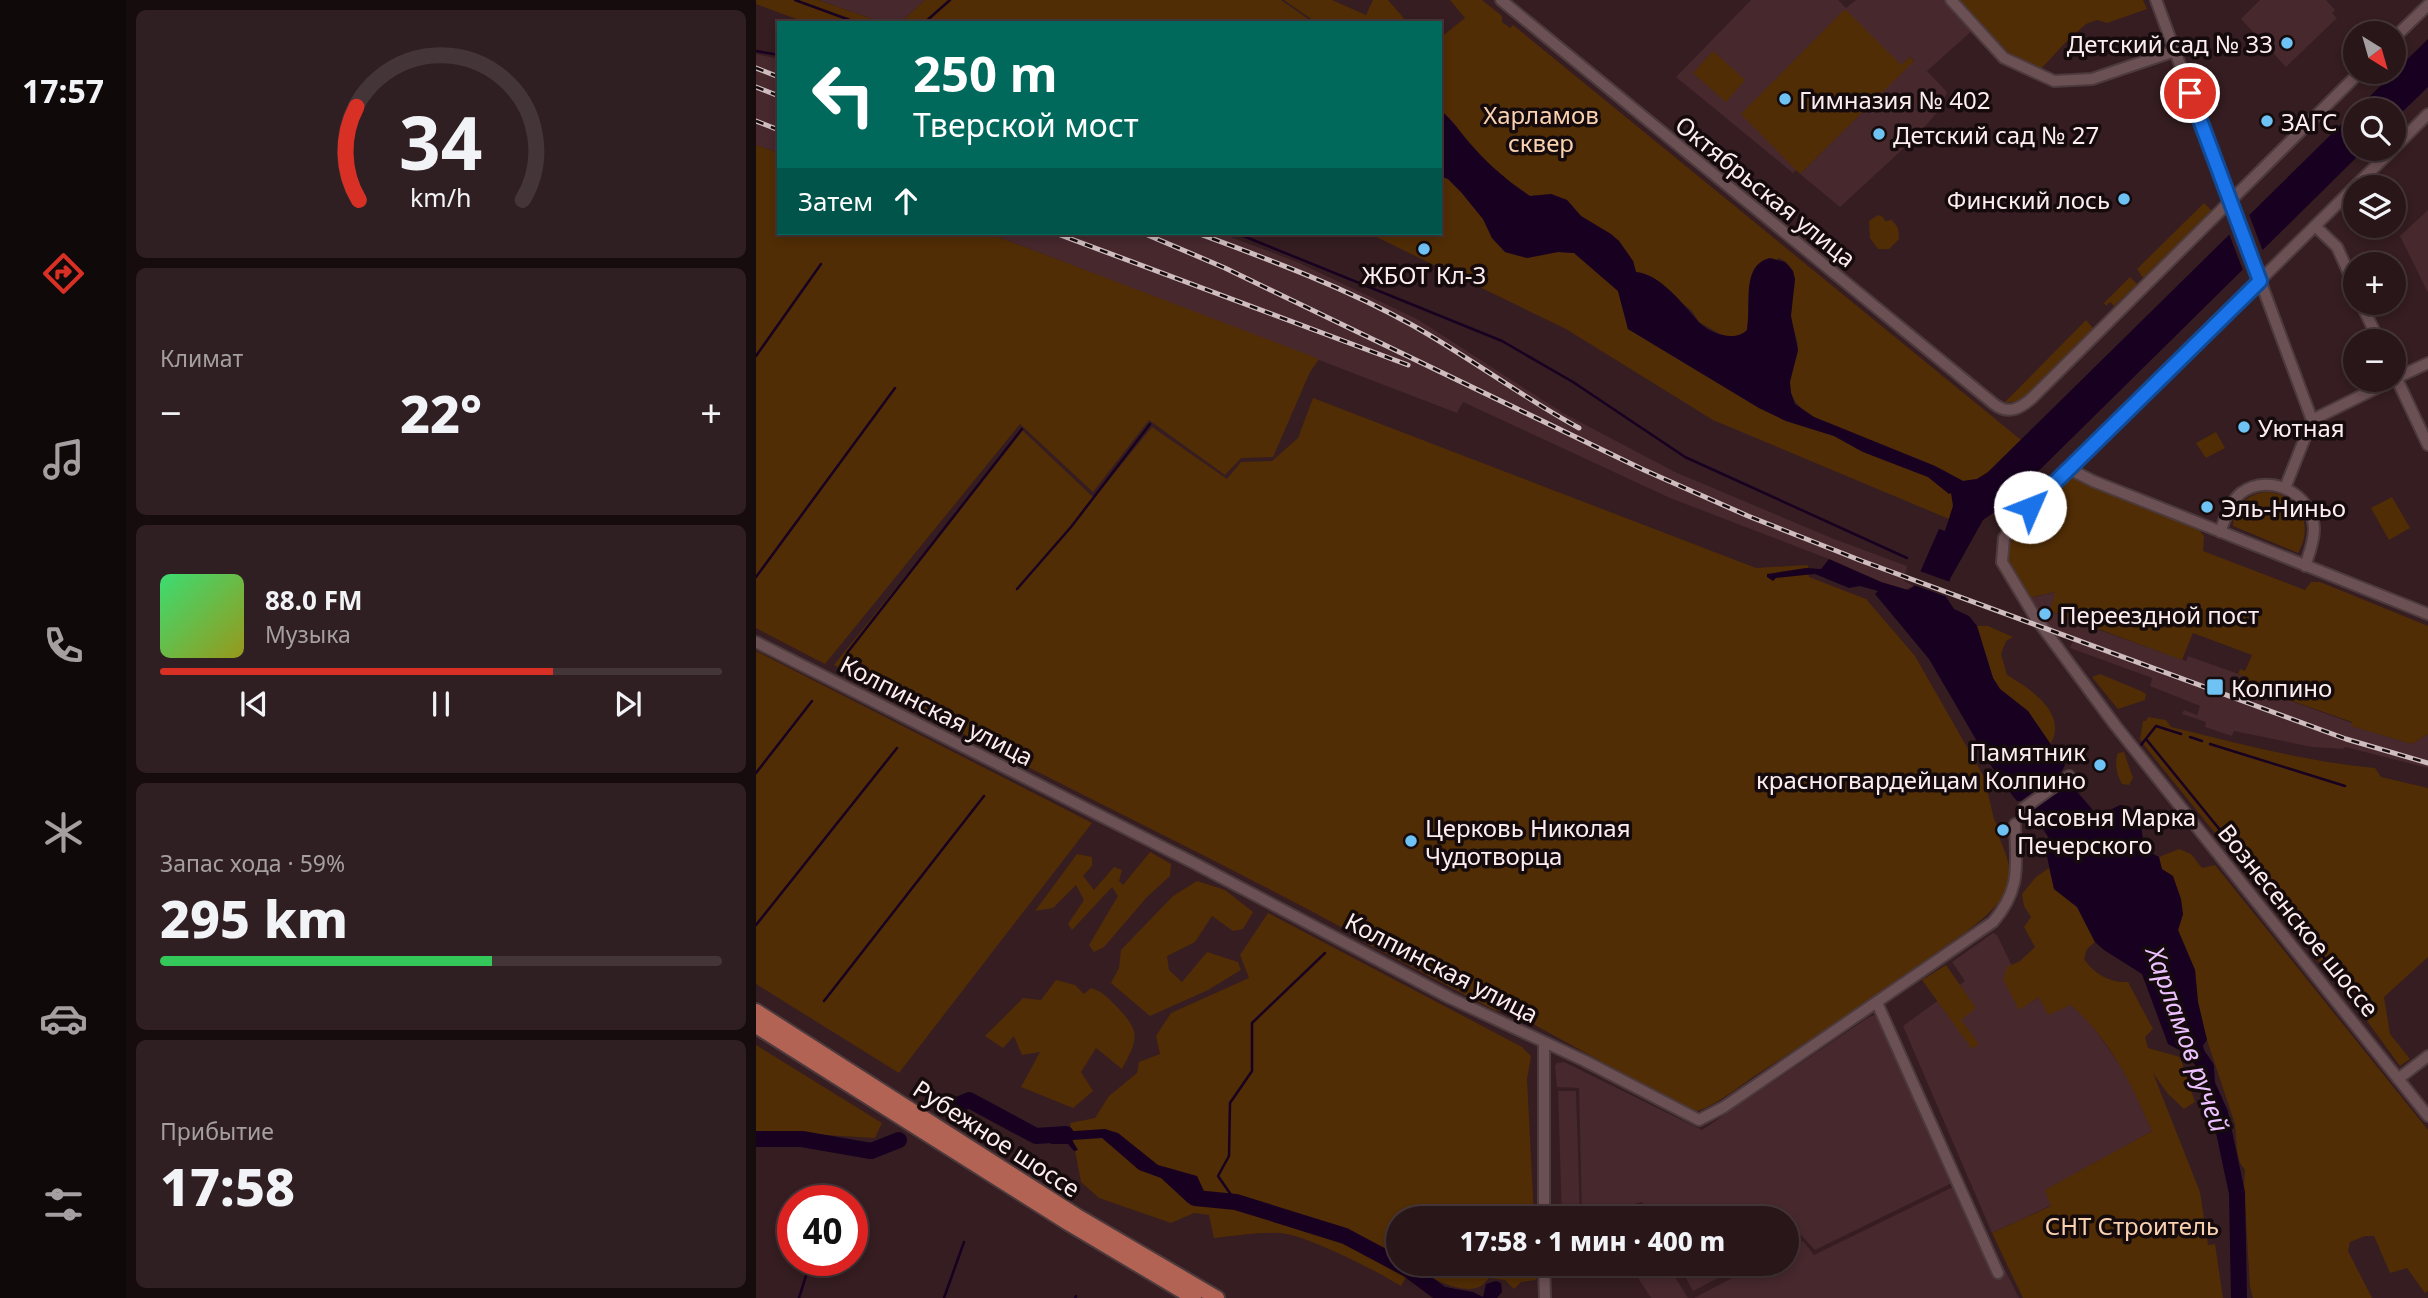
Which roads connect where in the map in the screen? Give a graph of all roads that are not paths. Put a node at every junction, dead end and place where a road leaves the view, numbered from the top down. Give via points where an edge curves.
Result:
1 (1501, 0) edge
2 (1951, 0) edge
3 (2156, 0) edge
4 (2428, 5) edge
5 (2406, 26) edge
6 (2175, 51) junction
7 (2348, 84) edge
8 (2428, 114) edge
9 (2406, 136) edge
10 (2381, 161) edge
11 (2230, 201) junction
12 (2315, 226) junction
13 (2343, 260) edge
14 (2260, 281) junction
15 (2428, 363) edge
16 (2406, 373) edge
17 (2367, 392) edge
18 (2401, 392) edge
19 (2312, 420) junction
20 (2428, 445) edge
21 (2069, 469) junction
22 (2285, 488) junction
23 (2220, 531) junction
24 (2305, 566) junction
25 (2428, 614) edge
26 (756, 642) edge
27 (2069, 776) dead end
28 (2024, 808) dead end
29 (2015, 824) dead end
30 (1877, 1003) junction
31 (756, 1011) edge
32 (756, 1026) edge
33 (1544, 1043) junction
34 (2428, 1056) edge
35 (2398, 1079) junction
36 (2428, 1116) edge
37 (1544, 1206) edge
38 (1998, 1273) dead end
39 (1544, 1276) edge
40 (1194, 1298) edge
41 (1217, 1298) edge
42 (1545, 1298) edge

1 - 11 street, Октябрьская улица via 2006,411 2032,398
2 - 6 street via 2004,58 2054,81 2092,79
3 - 6 street
4 - 5 street
6 - 11 street
7 - 11 street
8 - 9 street, Вознесенское шоссе
10 - 12 street, Вознесенское шоссе
11 - 14 street
12 - 13 street via 2337,247
12 - 14 street, Вознесенское шоссе
14 - 19 street
14 - 21 street, Вознесенское шоссе
15 - 16 street
17 - 19 street
18 - 20 street
19 - 22 street
21 - 23 street
21 - 35 street, Вознесенское шоссе via 2015,522 2002,545 2004,567 2115,725
22 - 23 street via 2268,485 2241,494
22 - 24 street via 2306,505 2313,519
23 - 24 street
24 - 25 street
26 - 33 street, Колпинская улица
27 - 28 street
29 - 30 street, Колпинская улица via 2016,877 2002,911 1980,933
30 - 33 street, Колпинская улица via 1699,1120
30 - 38 street
31 - 41 main road, Рубежное шоссе via 1077,1216
32 - 40 main road, Рубежное шоссе
33 - 37 street
34 - 35 street
35 - 36 street, Вознесенское шоссе
39 - 42 street

